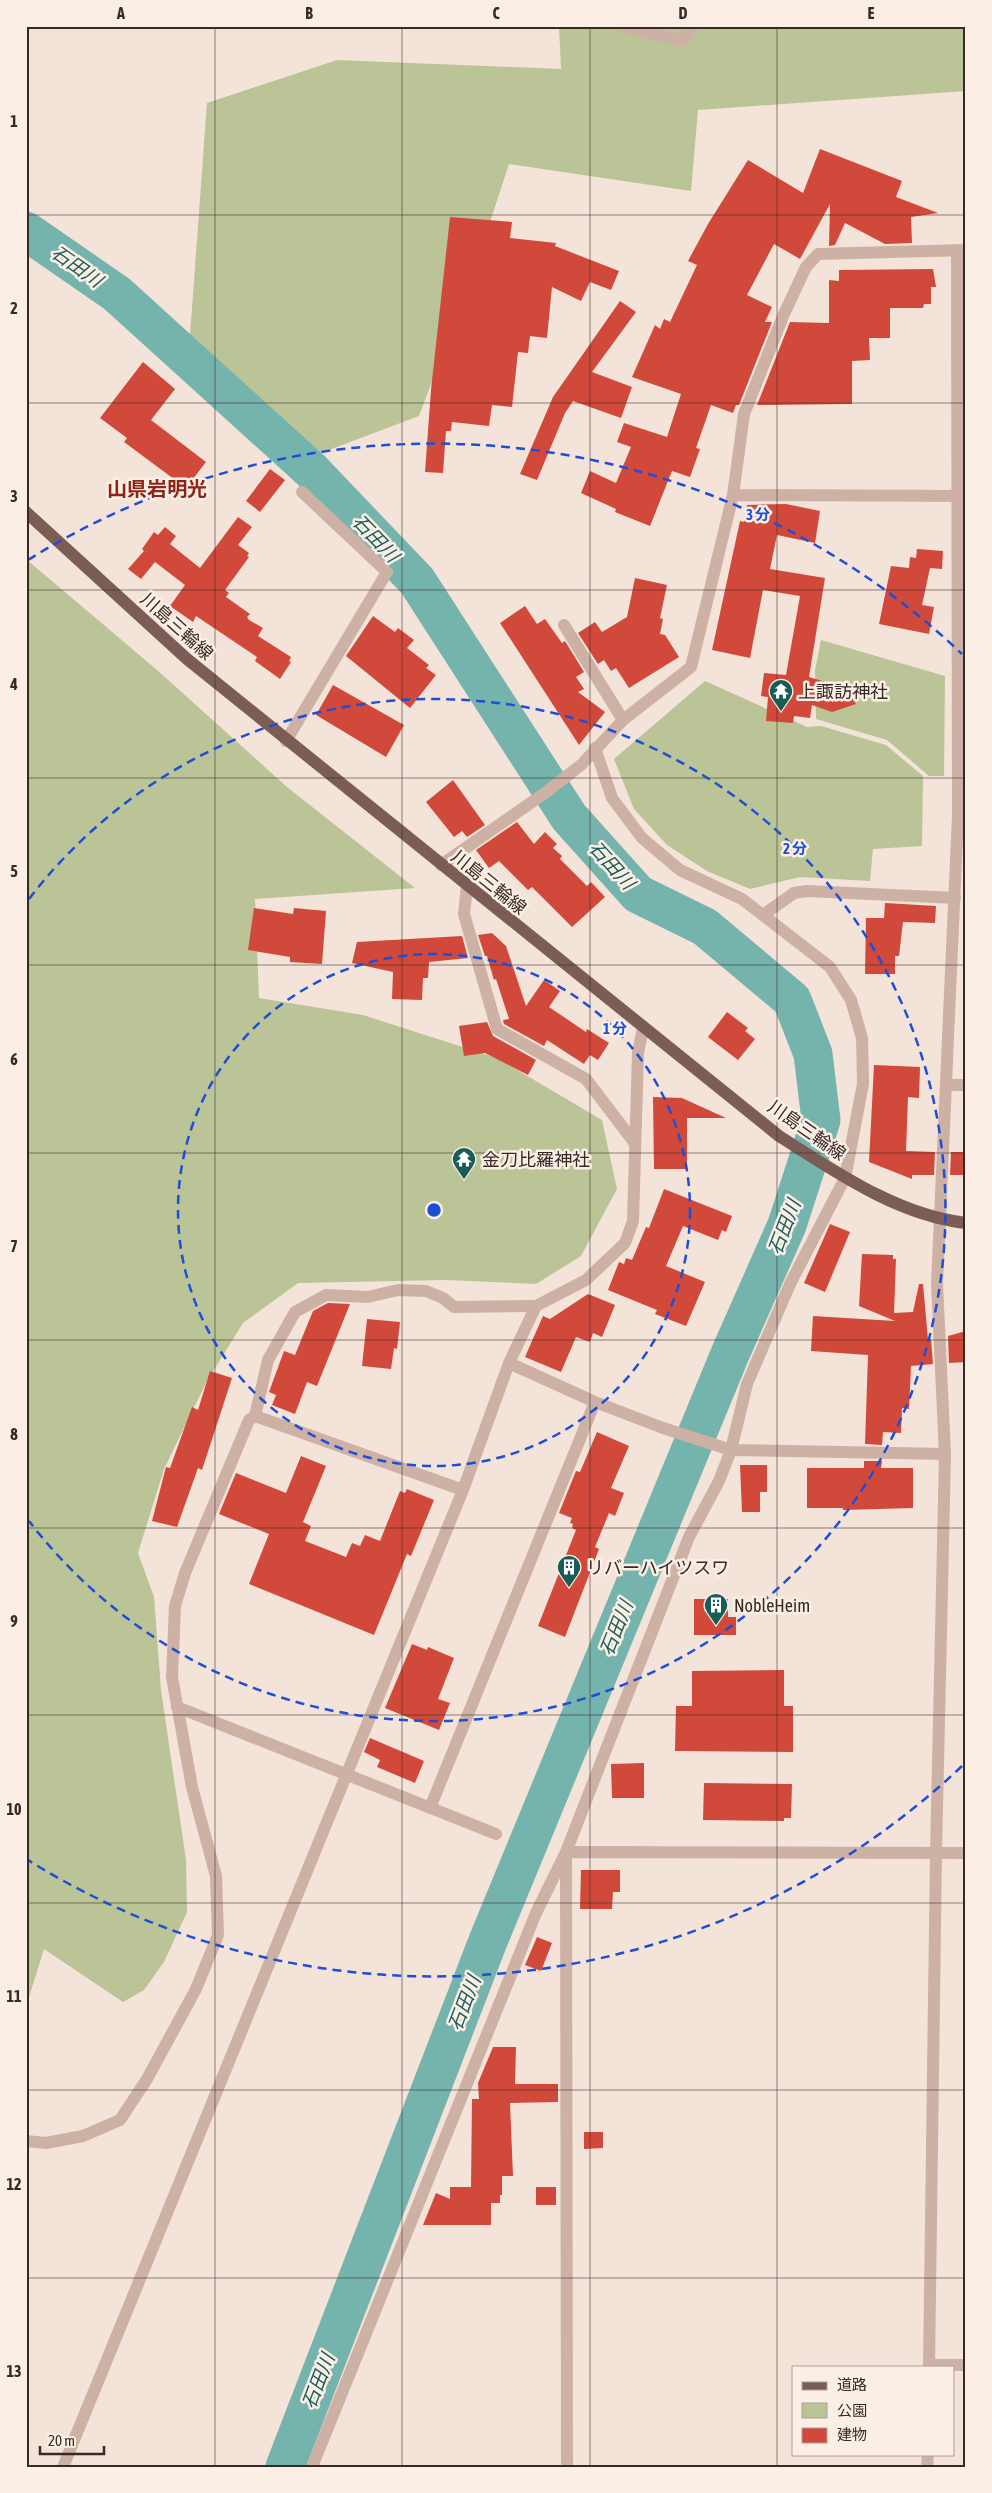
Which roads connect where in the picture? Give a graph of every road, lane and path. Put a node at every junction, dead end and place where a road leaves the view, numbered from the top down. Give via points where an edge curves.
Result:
1 (623, 26) edge
2 (694, 26) edge
3 (962, 250) edge
4 (302, 492) dead end
5 (733, 495) junction
6 (962, 496) edge
7 (26, 512) edge
8 (564, 625) dead end
9 (623, 720) junction
10 (286, 740) junction
11 (595, 748) junction
12 (441, 865) junction
13 (467, 886) junction
14 (955, 898) junction
15 (763, 915) junction
16 (643, 1028) junction
17 (947, 1085) junction
18 (966, 1085) edge
19 (634, 1142) junction
20 (844, 1178) junction
21 (941, 1220) junction
22 (966, 1224) edge
23 (536, 1306) junction
24 (508, 1363) junction
25 (595, 1402) junction
26 (255, 1416) junction
27 (731, 1450) junction
28 (945, 1454) junction
29 (463, 1490) junction
30 (177, 1707) junction
31 (348, 1774) junction
32 (430, 1808) junction
33 (496, 1834) dead end
34 (566, 1852) junction
35 (936, 1853) junction
36 (966, 1853) edge
37 (26, 2140) edge
38 (929, 2366) edge
39 (966, 2366) edge
40 (64, 2467) edge
41 (312, 2467) edge
42 (567, 2467) edge

1 - 2 street via 683,41
3 - 5 street via 818,254 806,267 784,314 744,414
3 - 6 street
4 - 10 street via 387,572
5 - 6 street
5 - 9 street via 691,667
6 - 14 street
7 - 10 main road, 川島三輪線 via 186,659
8 - 9 street
9 - 11 street
10 - 12 main road, 川島三輪線
11 - 12 street via 581,765 545,793
11 - 15 street via 612,798 642,838 680,870 742,899
12 - 13 main road, 川島三輪線
13 - 16 main road, 川島三輪線
13 - 19 street via 464,914 497,1029 586,1079
14 - 15 street via 794,893
14 - 17 street
15 - 20 street via 830,967 851,1000 862,1038 863,1084
16 - 19 street via 638,1053
16 - 20 main road, 川島三輪線 via 779,1136
17 - 18 street
17 - 21 street
19 - 23 street via 634,1221 624,1243 586,1280
20 - 21 main road, 川島三輪線
20 - 27 street via 790,1284 747,1384
21 - 22 main road, 川島三輪線
21 - 28 street via 937,1284
23 - 24 street
23 - 26 street via 454,1307 426,1291 407,1290 368,1297 326,1295 295,1312 268,1360
24 - 25 street
24 - 29 street
25 - 27 street
25 - 32 street
26 - 29 street
26 - 30 street via 249,1420 185,1572 175,1606 172,1677
27 - 28 street
27 - 34 street via 719,1481 689,1537
28 - 35 street
29 - 31 street
30 - 31 street
30 - 37 street via 192,1786 216,1876 218,1935 192,1997 147,2080 120,2120 83,2136 46,2143
31 - 32 street
31 - 40 street
32 - 33 street
34 - 35 street
34 - 41 street via 536,1913
34 - 42 street
35 - 36 street
35 - 38 street
38 - 39 street

